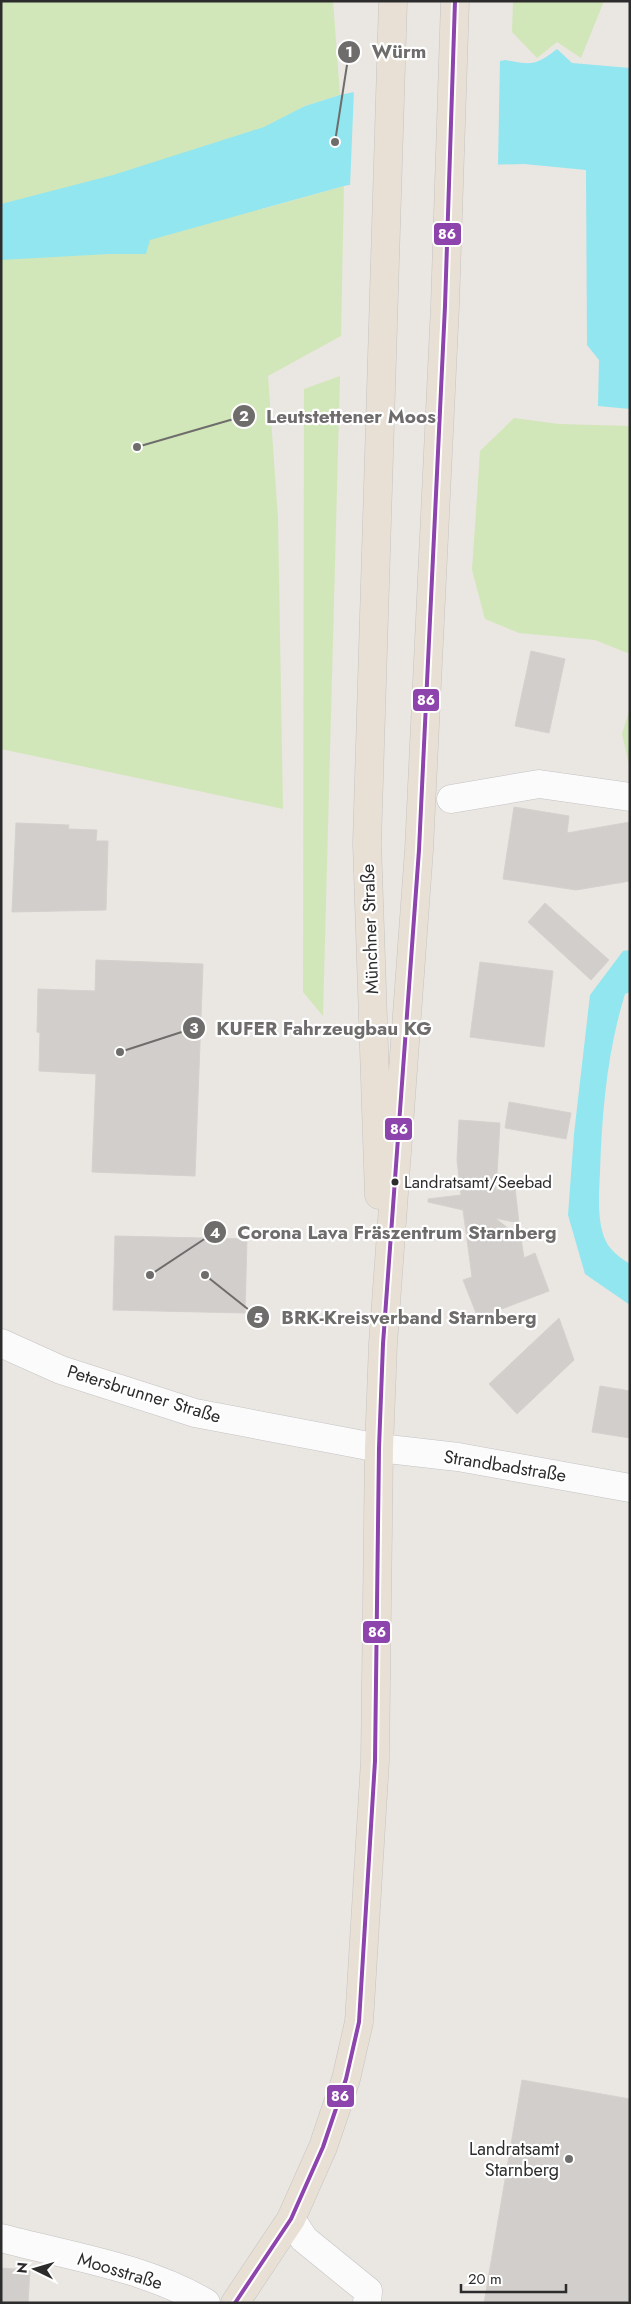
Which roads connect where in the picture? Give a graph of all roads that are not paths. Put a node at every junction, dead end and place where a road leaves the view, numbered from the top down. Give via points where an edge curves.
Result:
1 (393, 1) edge
2 (455, 1) edge
3 (630, 797) edge
4 (451, 799) dead end
5 (1, 1344) edge
6 (383, 1344) junction
7 (379, 1448) junction
8 (630, 1488) edge
9 (291, 2218) junction
10 (1, 2238) edge
11 (206, 2303) edge
12 (235, 2303) edge
13 (367, 2303) edge

1 - 6 main road, Münchner Straße via 367,843
2 - 6 main road, Münchner Straße via 419,850
3 - 4 street via 539,784
5 - 7 street, Petersbrunner Straße via 61,1370 195,1413
6 - 7 main road, Münchner Straße
7 - 8 street, Strandbadstraße via 458,1457
7 - 9 main road, Münchner Straße via 375,1762 359,2022 346,2079 323,2147
9 - 12 main road, Münchner Straße
9 - 13 street via 304,2239 368,2291
10 - 11 street, Moosstraße via 137,2273 194,2295

